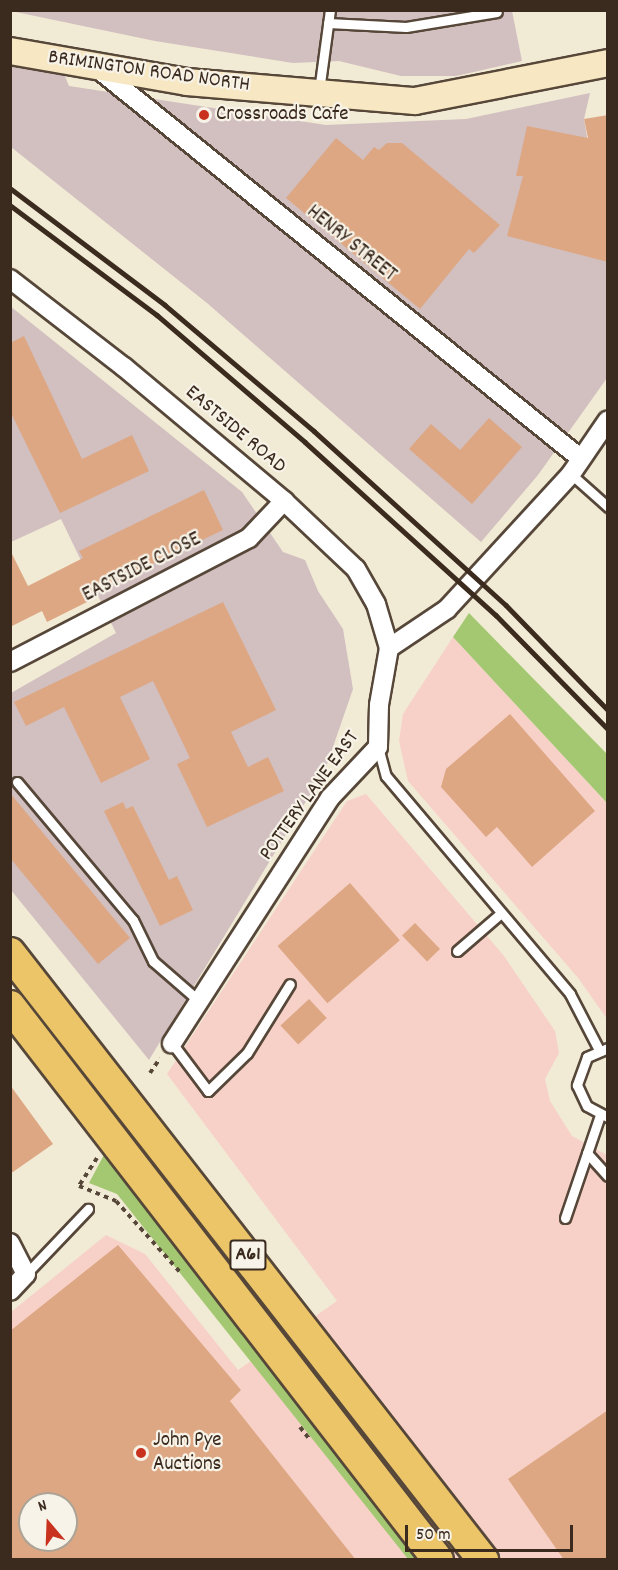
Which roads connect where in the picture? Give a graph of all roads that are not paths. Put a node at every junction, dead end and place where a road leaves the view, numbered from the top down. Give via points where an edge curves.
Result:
1 (330, 10) edge
2 (497, 12) edge
3 (328, 23) junction
4 (10, 51) edge
5 (608, 63) edge
6 (94, 65) junction
7 (319, 94) junction
8 (10, 279) edge
9 (608, 420) edge
10 (576, 466) junction
11 (284, 501) junction
12 (608, 507) edge
13 (389, 648) junction
14 (10, 662) edge
15 (378, 747) junction
16 (17, 782) dead end
17 (501, 913) junction
18 (457, 951) dead end
19 (10, 952) edge
20 (290, 984) dead end
21 (199, 1000) junction
22 (10, 1006) edge
23 (172, 1043) joint
24 (604, 1049) edge
25 (604, 1116) edge
26 (587, 1153) junction
27 (608, 1176) edge
28 (88, 1209) dead end
29 (565, 1218) dead end
30 (10, 1243) edge
31 (26, 1274) junction
32 (10, 1291) edge
33 (438, 1560) edge
34 (483, 1560) edge

1 - 3 lane
2 - 3 lane via 406,27
3 - 7 lane
4 - 6 main road, BRIMINGTON ROAD NORTH
5 - 7 main road, BRIMINGTON ROAD NORTH via 414,101
6 - 7 main road, BRIMINGTON ROAD NORTH via 187,82
6 - 10 street, HENRY STREET
8 - 11 street, EASTSIDE ROAD via 124,367
9 - 10 street
10 - 12 lane
10 - 13 street via 447,609
11 - 13 street, EASTSIDE ROAD via 356,569 376,604
11 - 14 street, EASTSIDE CLOSE via 249,538
13 - 15 street, POTTERY LANE EAST
15 - 17 lane via 386,777
15 - 21 street, POTTERY LANE EAST via 330,798
16 - 21 lane via 133,920 153,961
17 - 18 lane
17 - 24 lane via 570,994
19 - 34 highway, A61
20 - 23 lane via 247,1053 208,1091
21 - 23 street, POTTERY LANE EAST
22 - 33 highway, A61
24 - 25 lane via 580,1068 577,1085 586,1106
25 - 26 lane
26 - 27 lane
26 - 29 lane
28 - 31 lane
30 - 31 street
31 - 32 street

